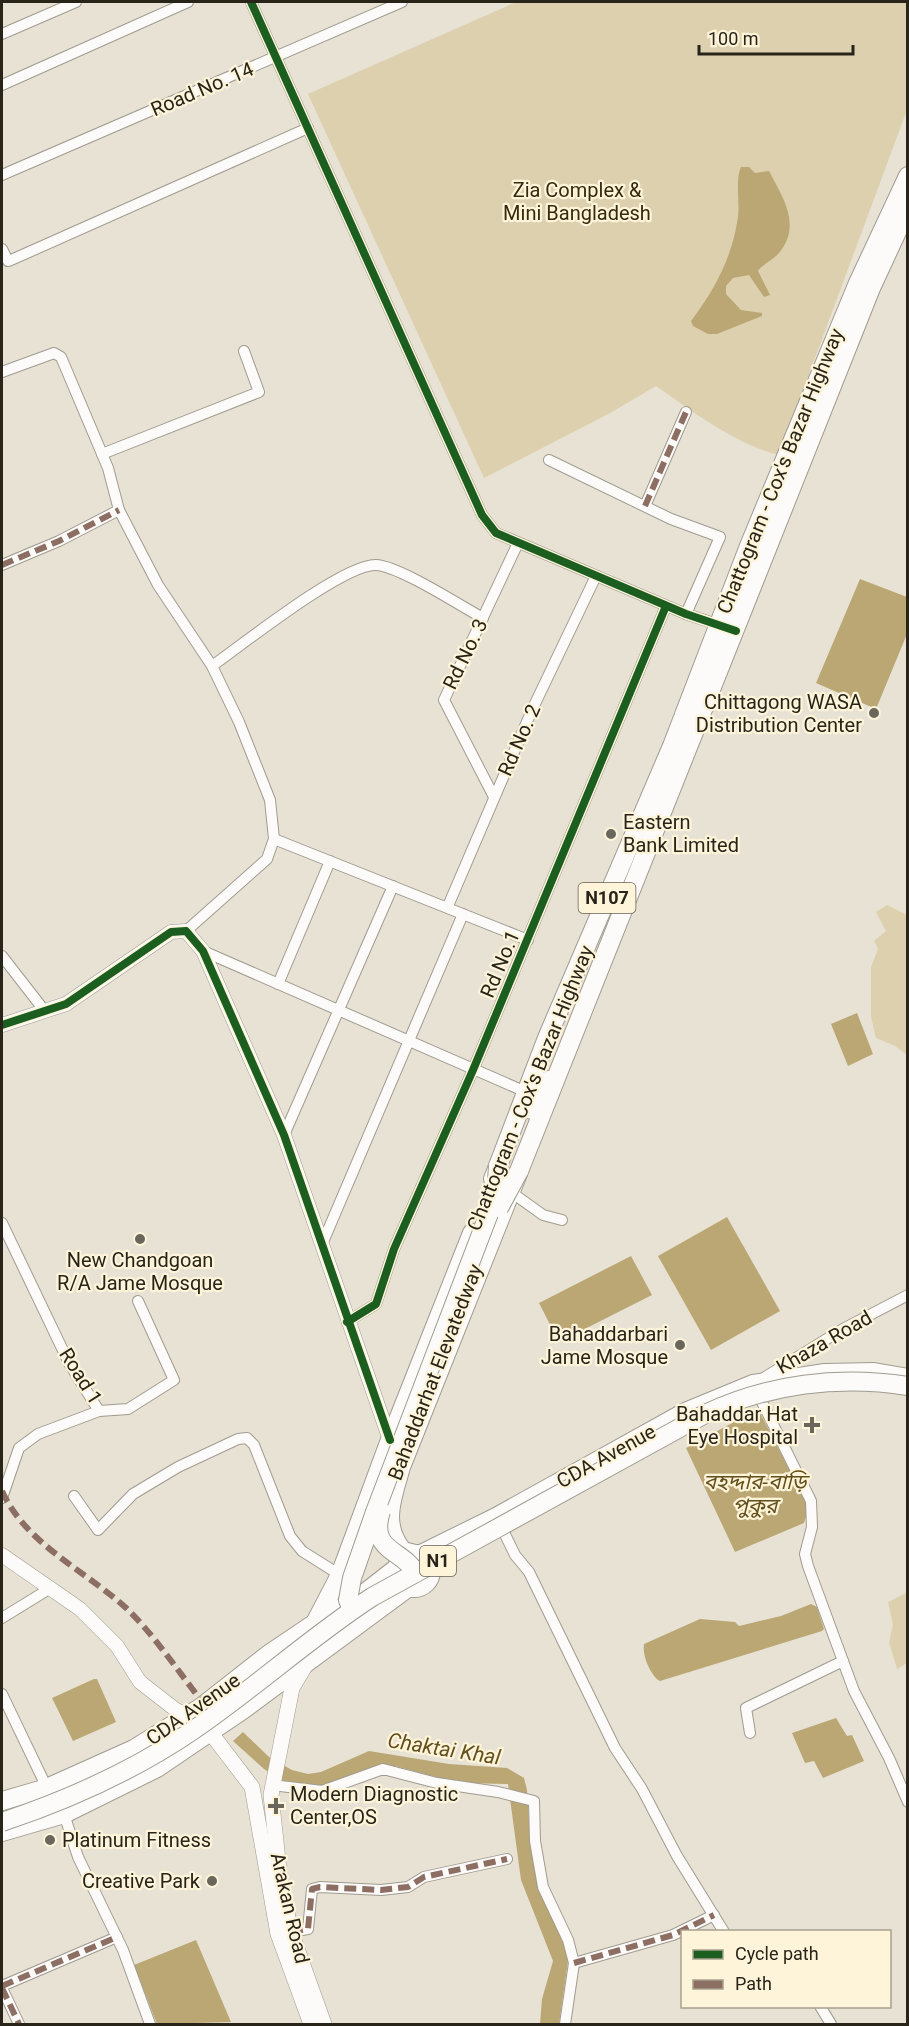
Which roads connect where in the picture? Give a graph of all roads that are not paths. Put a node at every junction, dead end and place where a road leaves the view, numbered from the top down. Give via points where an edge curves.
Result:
1 (76, 2) edge
2 (188, 2) edge
3 (251, 2) edge
4 (402, 2) edge
5 (2, 34) edge
6 (276, 58) junction
7 (2, 85) edge
8 (308, 128) junction
9 (2, 175) edge
10 (908, 176) edge
11 (908, 208) edge
12 (898, 227) edge
13 (2, 249) edge
14 (244, 351) dead end
15 (2, 372) edge
16 (686, 412) dead end
17 (102, 454) junction
18 (549, 460) dead end
19 (645, 506) junction
20 (119, 510) junction
21 (518, 543) junction
22 (2, 565) edge
23 (596, 576) junction
24 (666, 606) junction
25 (686, 614) junction
26 (483, 618) junction
27 (717, 624) junction
28 (736, 631) junction
29 (212, 666) junction
30 (494, 797) junction
31 (274, 839) junction
32 (330, 861) junction
33 (393, 886) junction
34 (448, 906) junction
35 (464, 914) junction
36 (186, 931) junction
37 (528, 940) junction
38 (203, 951) junction
39 (2, 956) edge
40 (278, 984) junction
41 (44, 1010) junction
42 (339, 1011) junction
43 (2, 1025) edge
44 (407, 1042) junction
45 (545, 1044) junction
46 (567, 1050) junction
47 (473, 1070) junction
48 (526, 1092) junction
49 (284, 1135) junction
50 (498, 1166) junction
51 (519, 1171) junction
52 (511, 1192) junction
53 (562, 1220) dead end
54 (2, 1223) edge
55 (323, 1242) junction
56 (908, 1295) edge
57 (138, 1301) dead end
58 (347, 1322) junction
59 (908, 1377) edge
60 (908, 1387) edge
61 (756, 1391) junction
62 (99, 1411) junction
63 (390, 1440) junction
64 (74, 1496) dead end
65 (2, 1497) edge
66 (499, 1522) junction
67 (2, 1555) edge
68 (414, 1570) junction
69 (340, 1575) junction
70 (49, 1588) junction
71 (350, 1605) junction
72 (2, 1618) edge
73 (315, 1623) junction
74 (316, 1654) junction
75 (844, 1665) junction
76 (2, 1694) edge
77 (188, 1715) junction
78 (210, 1732) junction
79 (750, 1733) dead end
80 (272, 1785) junction
81 (47, 1788) junction
82 (2, 1801) edge
83 (908, 1802) edge
84 (2, 1809) edge
85 (64, 1814) junction
86 (2, 1822) edge
87 (2, 1832) edge
88 (507, 1859) dead end
89 (714, 1915) junction
90 (683, 1930) edge
91 (723, 1930) edge
92 (681, 1931) edge
93 (291, 1932) junction
94 (117, 1937) junction
95 (574, 1963) junction
96 (2, 1987) edge
97 (821, 2008) edge
98 (311, 2024) edge
99 (19, 2025) edge
100 (150, 2025) edge
101 (565, 2025) edge
102 (831, 2025) edge

1 - 5 street
2 - 7 street
3 - 6 street
4 - 6 street, Road No. 14
6 - 8 street
6 - 9 street, Road No. 14
8 - 13 street via 12,260 8,261
8 - 21 street via 482,515 496,533
10 - 12 main road, Chattogram - Cox's Bazar Highway / N107
11 - 12 main road, N107
12 - 27 main road, Chattogram - Cox's Bazar Highway / N107 via 854,293
12 - 28 main road, N107
14 - 17 street via 259,392
15 - 17 street via 58,353
16 - 19 street
17 - 20 street
18 - 19 street
19 - 25 street via 720,537
20 - 22 street
20 - 29 street via 158,585
21 - 23 street
21 - 26 street, Rd No. 3
23 - 24 street
23 - 30 street, Rd No. 2
24 - 25 street
24 - 37 street, Rd No.1
25 - 27 street
26 - 29 street via 389,568 370,566 353,571 315,593
26 - 30 street, Rd No. 3 via 444,700
27 - 28 street
27 - 45 main road, Chattogram - Cox's Bazar Highway / N107 via 672,746
28 - 46 main road, N107
29 - 31 street via 270,800
30 - 34 street, Rd No. 2
31 - 32 street
31 - 36 street via 267,859
32 - 33 street
32 - 40 street
33 - 34 street
33 - 42 street
34 - 35 street
35 - 37 street
35 - 44 street
36 - 38 street
36 - 41 street via 171,932 66,1004
37 - 47 street, Rd No.1
38 - 40 street
38 - 49 street
39 - 41 street
40 - 42 street
41 - 43 street
42 - 44 street
42 - 49 street
44 - 47 street
44 - 55 street
45 - 46 main road via 532,1110
45 - 48 main road, Chattogram - Cox's Bazar Highway / N107
46 - 51 main road, N107
47 - 48 street
47 - 58 street, Rd No.1 via 394,1249 375,1304
48 - 50 main road, Chattogram - Cox's Bazar Highway / N107
49 - 55 street
50 - 63 main road, Chattogram - Cox's Bazar Highway / N107
50 - 71 main road, Bahaddarhat Elevatedway, bridge via 496,1195 375,1512 352,1578
51 - 52 main road, N107
51 - 68 main road, Bahaddarhat Elevatedway, bridge via 503,1197 380,1515 382,1541
52 - 53 street via 543,1215
52 - 68 main road, N107 via 401,1467 387,1517 397,1544
54 - 62 street, Road 1 via 69,1363
55 - 58 street
56 - 61 street, Khaza Road via 843,1329
57 - 62 street, Road 1 via 174,1380 128,1409
58 - 63 street
59 - 61 main road, CDA Avenue / N1 via 874,1371 825,1373
59 - 68 main road, N1 via 854,1373 808,1376 765,1384 713,1401
60 - 61 main road, CDA Avenue / N1 via 856,1384
60 - 68 main road, N1, bridge via 858,1381 795,1386 716,1409
61 - 66 main road, CDA Avenue / N1 via 686,1412
61 - 75 street via 811,1501 812,1527 804,1554
62 - 65 street via 38,1434 19,1448
63 - 69 main road, Chattogram - Cox's Bazar Highway / N107
64 - 69 street via 98,1530 133,1494 178,1467 238,1438 247,1438 254,1445 290,1536 302,1551
66 - 68 main road, CDA Avenue / N1
66 - 89 street via 515,1555 529,1572 615,1748
67 - 70 street
68 - 71 main road, N1
68 - 73 main road, CDA Avenue / N1
68 - 74 main road, CDA Avenue / N1
69 - 73 main road, Chattogram - Cox's Bazar Highway / N107
70 - 72 street
70 - 77 street via 80,1609 117,1646 140,1682
71 - 84 main road, N1 via 146,1748
71 - 86 main road, N1, bridge via 204,1723 163,1749 92,1787
73 - 77 main road, CDA Avenue / N1
74 - 78 main road, CDA Avenue / N1
74 - 80 main road, Arakan Road via 292,1688
75 - 79 street via 746,1708
75 - 83 street
76 - 81 street
77 - 78 main road, Arakan Road
77 - 81 main road, CDA Avenue / N1 via 134,1749
78 - 85 main road, CDA Avenue via 157,1768
78 - 98 main road, Arakan Road via 252,1787 278,1934
80 - 93 main road, Arakan Road via 280,1879
80 - 95 street via 322,1791 383,1769 534,1802 535,1841 543,1887 568,1940
81 - 82 main road, CDA Avenue / N1
85 - 87 main road, CDA Avenue
85 - 94 street via 78,1857
88 - 93 street via 424,1877 408,1887 312,1889 308,1929
89 - 90 street
89 - 91 street
92 - 95 street
93 - 98 main road, Arakan Road
94 - 96 street
94 - 100 street
95 - 101 street
96 - 99 street
97 - 102 street

